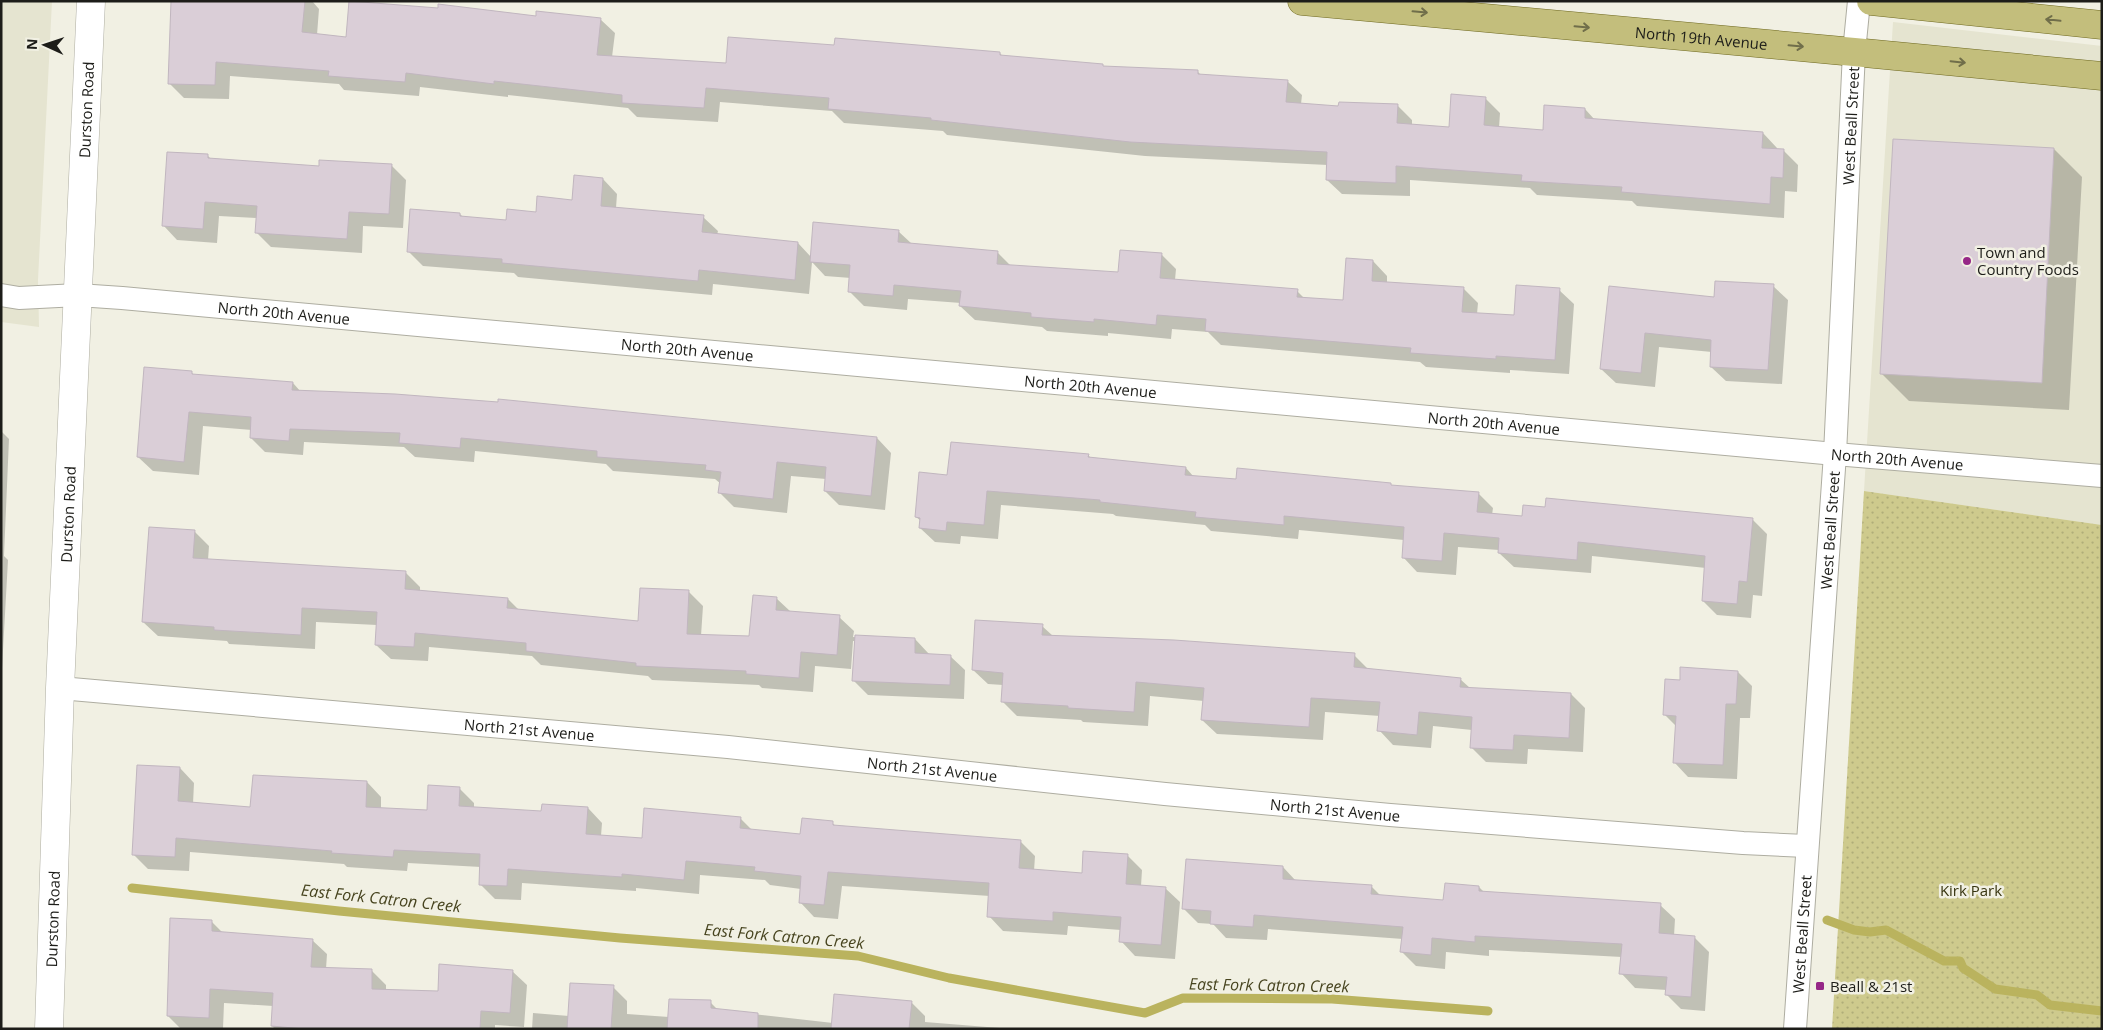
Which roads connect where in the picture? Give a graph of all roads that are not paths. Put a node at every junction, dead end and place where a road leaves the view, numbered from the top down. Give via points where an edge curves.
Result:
1 (91, 1) edge
2 (1302, 1) edge
3 (1859, 1) edge
4 (1871, 1) edge
5 (2102, 25) edge
6 (1854, 52) junction
7 (2102, 76) edge
8 (1, 295) edge
9 (78, 295) junction
10 (1835, 454) junction
11 (2102, 476) edge
12 (60, 688) junction
13 (1806, 846) junction
14 (49, 1029) edge
15 (1795, 1029) edge

1 - 9 main road, Durston Road
2 -> 6 main road, North 19th Avenue
3 - 6 street, West Beall Street
5 -> 4 main road
6 -> 7 main road, North 19th Avenue
6 - 10 street, West Beall Street
8 - 9 street, North 20th Avenue via 19,298
9 - 10 street, North 20th Avenue
9 - 12 main road, Durston Road
10 - 11 street, North 20th Avenue
10 - 13 street, West Beall Street
12 - 13 street, North 21st Avenue via 728,747 1390,815
12 - 14 main road, Durston Road
13 - 15 street, West Beall Street

